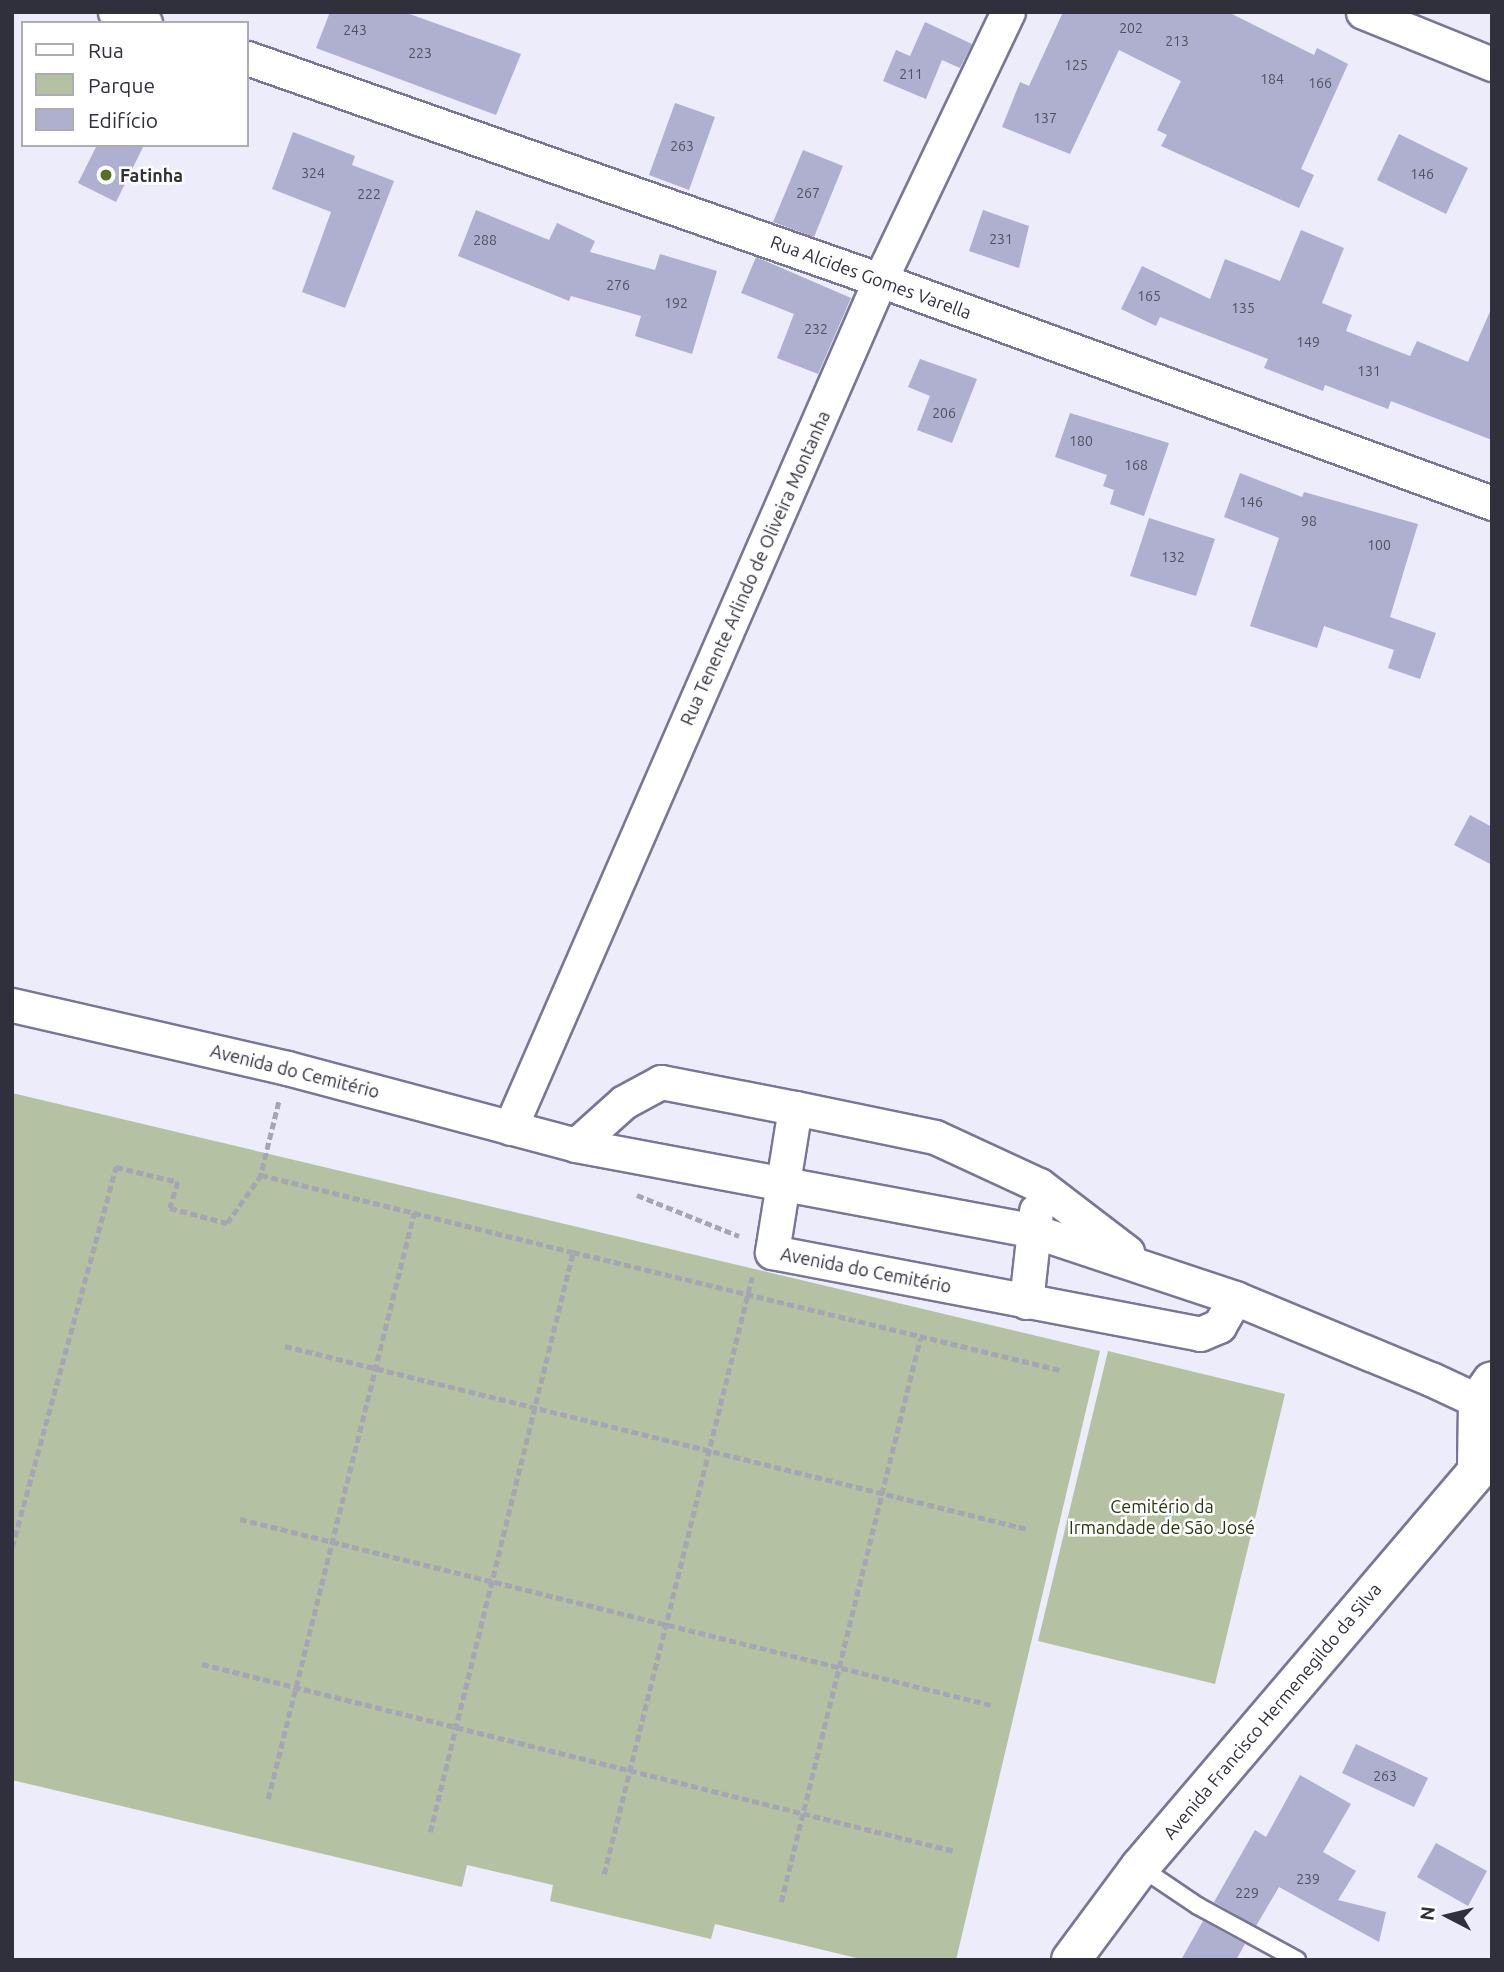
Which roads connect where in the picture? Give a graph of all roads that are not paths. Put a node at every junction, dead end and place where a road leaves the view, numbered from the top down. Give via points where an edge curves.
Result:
1 (115, 12) edge
2 (1008, 12) edge
3 (1363, 12) edge
4 (140, 21) edge
5 (248, 58) edge
6 (1492, 64) edge
7 (880, 280) junction
8 (1492, 503) edge
9 (12, 1005) edge
10 (794, 1108) junction
11 (510, 1128) junction
12 (576, 1145) junction
13 (782, 1185) junction
14 (1039, 1185) junction
15 (1034, 1231) junction
16 (1140, 1263) junction
17 (1235, 1298) junction
18 (1026, 1302) junction
19 (1487, 1399) edge
20 (1484, 1461) edge
21 (1140, 1867) junction
22 (1071, 1960) edge
23 (1297, 1960) edge

1 - 4 street
2 - 7 street, Rua Tenente Arlindo de Oliveira Montanha
3 - 6 street
5 - 7 street, Rua Alcides Gomes Varella
7 - 8 street, Rua Alcides Gomes Varella
7 - 11 street, Rua Tenente Arlindo de Oliveira Montanha
9 - 11 street, Avenida do Cemitério via 287,1068
10 - 12 street, Avenida do Cemitério via 662,1082 624,1102
10 - 13 street, Avenida do Cemitério
10 - 14 street, Avenida do Cemitério via 935,1137
11 - 12 street, Avenida do Cemitério
12 - 13 street, Avenida do Cemitério
13 - 15 street, Avenida do Cemitério
13 - 18 street, Avenida do Cemitério via 758,1245
14 - 15 street
14 - 16 street, Avenida do Cemitério
15 - 16 street, Avenida do Cemitério
15 - 18 street
16 - 17 street, Avenida do Cemitério
17 - 18 street, Avenida do Cemitério via 1219,1326 1200,1334
17 - 19 street, Avenida do Cemitério
19 - 20 main road, Avenida Francisco Hermenegildo da Silva
20 - 21 main road, Avenida Francisco Hermenegildo da Silva
21 - 22 main road, Avenida Francisco Hermenegildo da Silva
21 - 23 lane via 1198,1906

